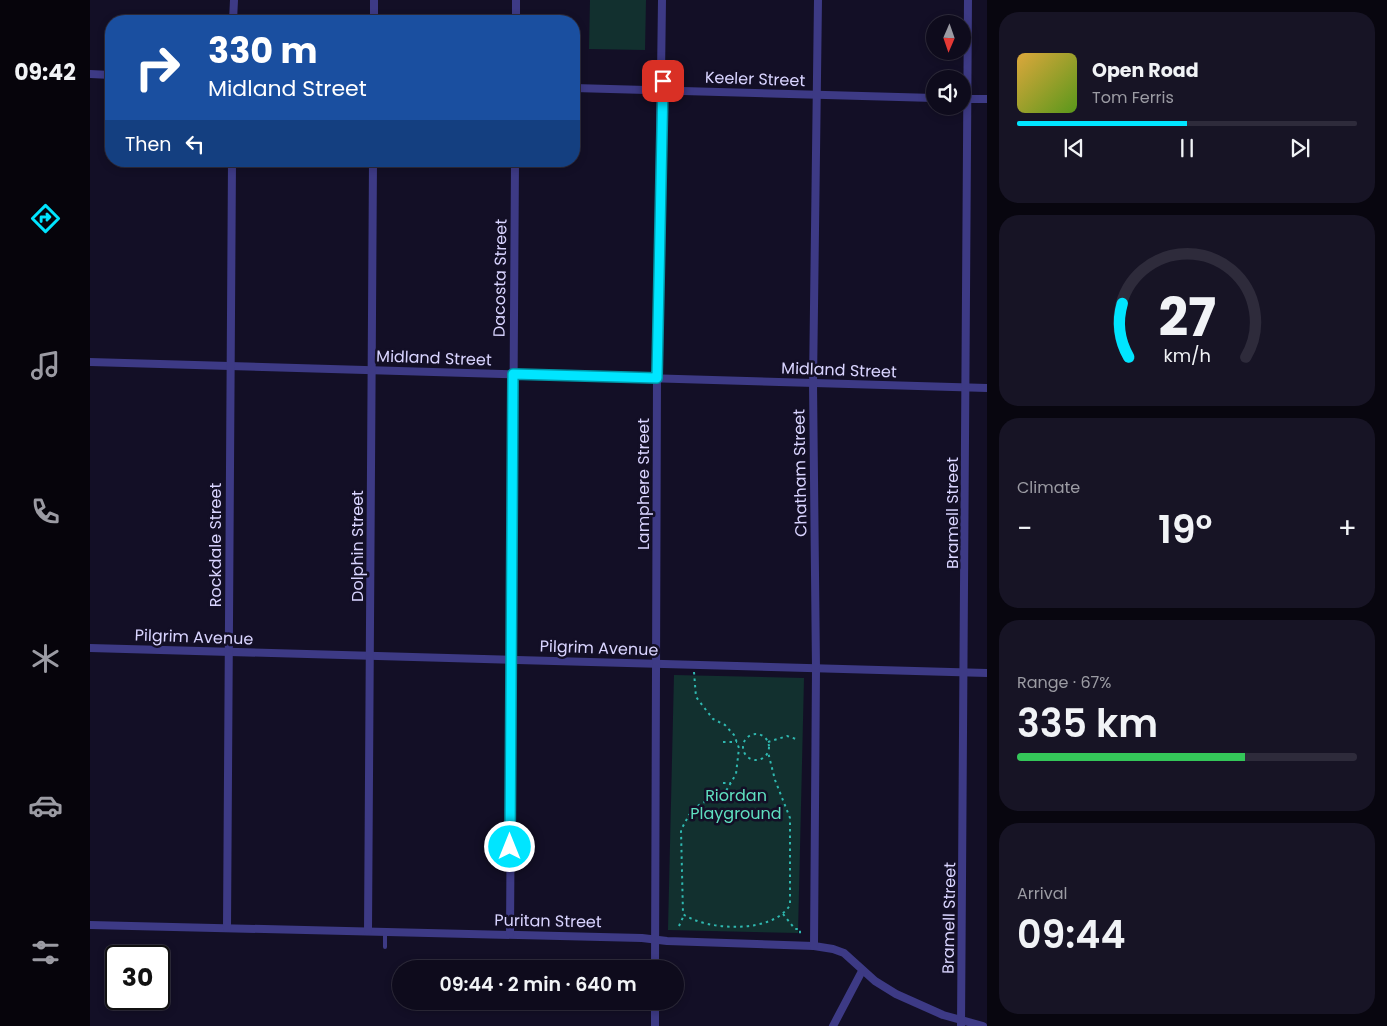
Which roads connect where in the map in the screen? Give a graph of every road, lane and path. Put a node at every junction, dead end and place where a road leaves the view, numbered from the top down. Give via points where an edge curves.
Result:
1 (234, 0) edge
2 (374, 0) edge
3 (516, 0) edge
4 (662, 0) edge
5 (818, 0) edge
6 (968, 0) edge
7 (233, 15) edge
8 (374, 15) edge
9 (516, 15) edge
10 (966, 70) edge
11 (90, 74) edge
12 (105, 75) edge
13 (580, 88) edge
14 (662, 90) junction
15 (818, 95) junction
16 (926, 98) edge
17 (971, 99) edge
18 (987, 99) edge
19 (965, 115) edge
20 (232, 167) edge
21 (373, 167) edge
22 (515, 167) edge
23 (90, 362) edge
24 (230, 366) junction
25 (371, 370) junction
26 (513, 374) junction
27 (657, 378) junction
28 (813, 383) junction
29 (966, 387) junction
30 (987, 388) edge
31 (90, 648) edge
32 (228, 651) junction
33 (370, 655) junction
34 (511, 659) junction
35 (656, 664) junction
36 (694, 665) junction
37 (816, 669) junction
38 (965, 673) junction
39 (987, 673) edge
40 (796, 739) dead end
41 (723, 742) dead end
42 (738, 742) junction
43 (768, 742) junction
44 (743, 747) junction
45 (739, 748) junction
46 (768, 752) junction
47 (723, 783) dead end
48 (731, 783) junction
49 (783, 914) junction
50 (684, 915) junction
51 (90, 925) edge
52 (679, 926) dead end
53 (227, 928) junction
54 (368, 931) junction
55 (385, 931) junction
56 (510, 934) junction
57 (800, 935) dead end
58 (655, 940) junction
59 (814, 946) junction
60 (386, 947) dead end
61 (655, 960) edge
62 (862, 971) junction
63 (655, 1010) edge
64 (961, 1023) edge
65 (655, 1026) edge
66 (832, 1026) edge
67 (983, 1026) edge

1 - 7 street
2 - 8 street
3 - 9 street
4 - 14 street, Lamphere Street
5 - 15 street, Chatham Street
6 - 10 street, Bramell Street
11 - 12 street
13 - 14 street, Keeler Street
14 - 15 street, Keeler Street
14 - 27 street, Lamphere Street
15 - 16 street, Keeler Street
15 - 28 street, Chatham Street
17 - 18 street
19 - 29 street, Bramell Street
20 - 24 street, Rockdale Street
21 - 25 street, Dolphin Street
22 - 26 street, Dacosta Street
23 - 24 street, Midland Street
24 - 25 street, Midland Street
24 - 32 street, Rockdale Street
25 - 26 street, Midland Street
25 - 33 street, Dolphin Street
26 - 27 street, Midland Street
26 - 34 street, Dacosta Street
27 - 28 street, Midland Street
27 - 35 street, Lamphere Street
28 - 29 street, Midland Street
28 - 37 street, Chatham Street
29 - 30 street, Midland Street
29 - 38 street, Bramell Street
31 - 32 street, Pilgrim Avenue
32 - 33 street, Pilgrim Avenue
32 - 53 street, Rockdale Street
33 - 34 street, Pilgrim Avenue
33 - 54 street, Dolphin Street
34 - 35 street, Pilgrim Avenue
34 - 56 street, Dacosta Street
35 - 36 street, Pilgrim Avenue
35 - 58 street, Lamphere Street
36 - 37 street, Pilgrim Avenue
36 - 42 path via 696,697 713,719 725,725
37 - 38 street, Pilgrim Avenue
37 - 59 street, Chatham Street
38 - 39 street, Pilgrim Avenue
38 - 64 street, Bramell Street
40 - 43 path via 787,736
41 - 42 path
42 - 45 path
43 - 44 path via 761,735 751,735
43 - 46 path
44 - 45 path
44 - 46 path via 747,756 756,760
45 - 48 path via 736,774
46 - 49 path via 790,818 790,904
47 - 48 path
48 - 50 path via 726,791 699,805 681,830
49 - 50 path via 753,926 704,925
49 - 57 path via 795,929 800,929
50 - 52 path
51 - 53 street, Puritan Street
53 - 54 street, Puritan Street
54 - 55 street, Puritan Street
55 - 56 street, Puritan Street
55 - 60 lane
56 - 58 street, Puritan Street
58 - 59 street, Puritan Street
58 - 61 street, Lamphere Street
59 - 62 street, Puritan Street via 844,953
62 - 64 street, Puritan Street via 896,994
62 - 66 street
63 - 65 street
64 - 67 street, Puritan Street

